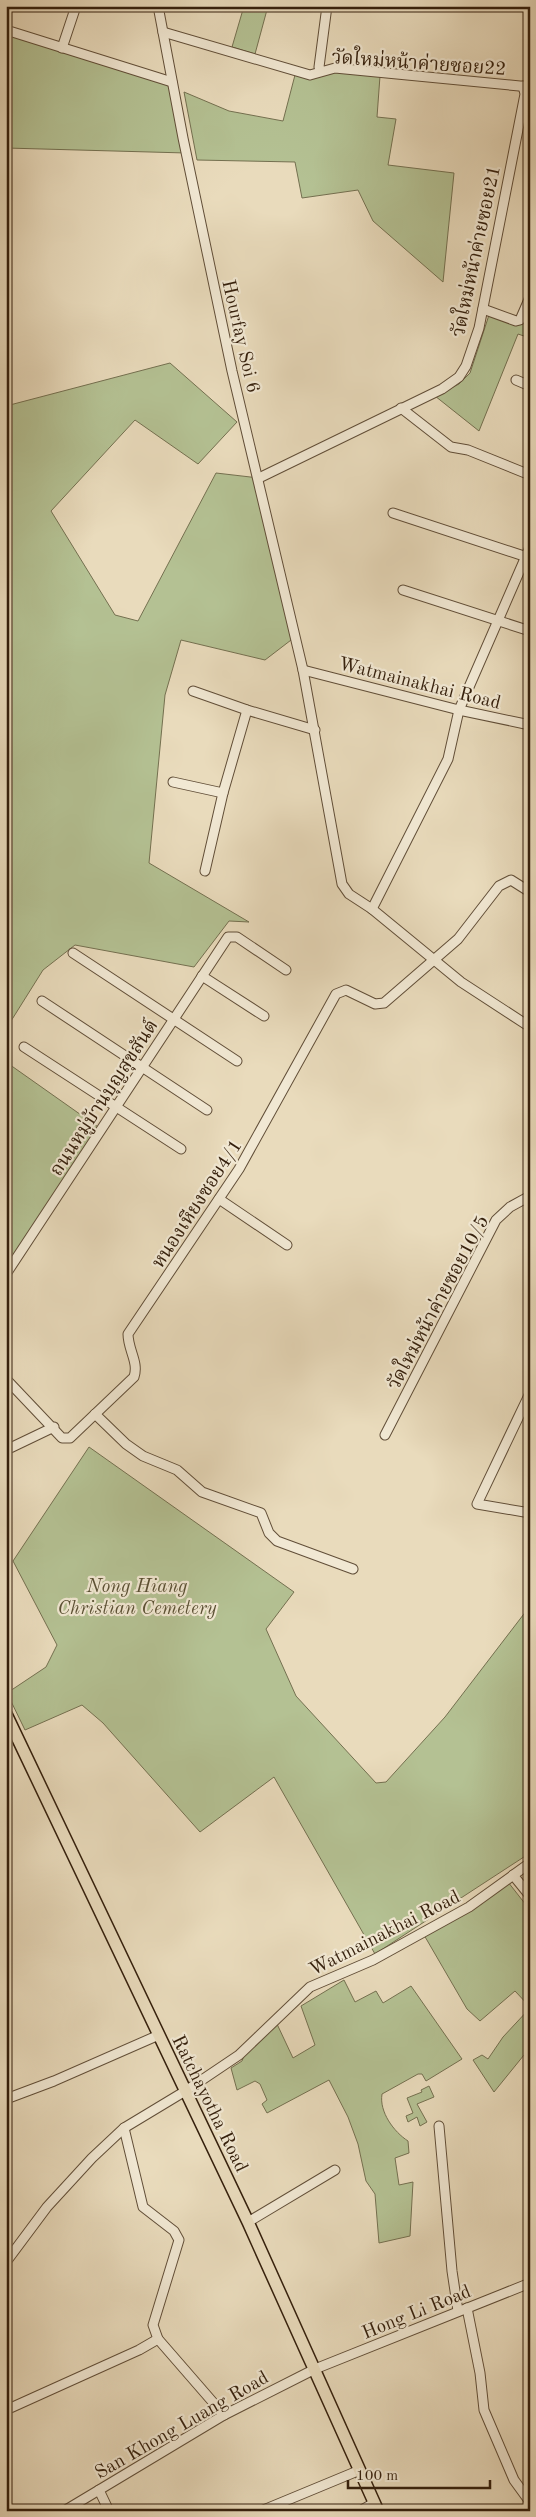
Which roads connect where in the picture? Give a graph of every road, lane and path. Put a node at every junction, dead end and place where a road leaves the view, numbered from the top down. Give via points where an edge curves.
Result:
1 (76, 6) edge
2 (158, 6) edge
3 (327, 6) edge
4 (6, 30) edge
5 (163, 32) junction
6 (62, 48) junction
7 (321, 71) junction
8 (172, 82) junction
9 (526, 86) edge
10 (530, 297) edge
11 (483, 309) junction
12 (516, 380) dead end
13 (530, 386) edge
14 (401, 408) junction
15 (530, 475) edge
16 (259, 478) junction
17 (393, 513) dead end
18 (530, 547) edge
19 (528, 558) edge
20 (403, 590) dead end
21 (497, 620) junction
22 (530, 631) edge
23 (303, 670) junction
24 (193, 691) dead end
25 (247, 710) junction
26 (458, 710) junction
27 (530, 724) edge
28 (315, 730) junction
29 (173, 782) dead end
30 (223, 793) junction
31 (205, 871) dead end
32 (530, 892) edge
33 (372, 909) junction
34 (73, 953) dead end
35 (433, 960) junction
36 (286, 970) dead end
37 (202, 976) junction
38 (42, 1001) dead end
39 (264, 1016) dead end
40 (174, 1019) junction
41 (530, 1027) edge
42 (24, 1047) dead end
43 (237, 1061) dead end
44 (142, 1067) junction
45 (116, 1108) junction
46 (207, 1110) dead end
47 (181, 1149) dead end
48 (530, 1196) edge
49 (219, 1199) junction
50 (287, 1245) dead end
51 (6, 1274) edge
52 (6, 1379) edge
53 (530, 1393) edge
54 (95, 1414) junction
55 (54, 1427) junction
56 (386, 1435) dead end
57 (6, 1450) edge
58 (530, 1512) edge
59 (353, 1569) dead end
60 (6, 1714) edge
61 (530, 1863) edge
62 (513, 1875) junction
63 (530, 1896) edge
64 (159, 2035) junction
65 (187, 2090) junction
66 (6, 2099) edge
67 (439, 2126) dead end
68 (124, 2128) junction
69 (335, 2170) dead end
70 (248, 2222) junction
71 (6, 2262) edge
72 (530, 2283) edge
73 (463, 2310) junction
74 (158, 2339) junction
75 (315, 2369) junction
76 (6, 2410) edge
77 (224, 2415) junction
78 (360, 2470) junction
79 (99, 2490) junction
80 (530, 2502) edge
81 (376, 2507) edge
82 (64, 2511) edge
83 (109, 2511) edge
84 (261, 2511) edge
85 (360, 2511) edge

1 - 6 street
2 - 5 street, Hourfay Soi 6
3 - 7 street
4 - 6 street
5 - 7 street, วัดใหม่หน้าค่ายซอย22 via 310,75
5 - 8 street, Hourfay Soi 6
6 - 8 street
7 - 9 street, วัดใหม่หน้าค่ายซอย22 via 335,68
8 - 16 street, Hourfay Soi 6 via 232,371
9 - 11 street, วัดใหม่หน้าค่ายซอย21
10 - 11 street via 520,320
11 - 14 street, วัดใหม่หน้าค่ายซอย21 via 460,377
12 - 13 street
14 - 15 street via 450,447 468,450
14 - 16 street, วัดใหม่หน้าค่ายซอย21
16 - 23 street, Hourfay Soi 6
17 - 19 street
18 - 19 street
19 - 21 street
20 - 21 street
21 - 22 street
21 - 26 street
23 - 26 street, Watmainakhai Road
23 - 28 street, Hourfay Soi 6
24 - 25 street
25 - 28 street
25 - 30 street
26 - 27 street, Watmainakhai Road
26 - 33 street via 448,759
28 - 33 street, Hourfay Soi 6 via 342,884 349,894
29 - 30 street
30 - 31 street
32 - 35 street, หนองเหียงซอย4/1 via 511,880 499,886 458,939
33 - 35 street, Hourfay Soi 6
34 - 40 street
35 - 41 street, Hourfay Soi 6
35 - 49 street, หนองเหียงซอย4/1 via 384,1003 375,1004 346,990 336,994
36 - 37 street, ถนนหมู่บ้านบุญสุขสันต์ via 237,937 228,937
37 - 39 street
37 - 40 street, ถนนหมู่บ้านบุญสุขสันต์
38 - 44 street
40 - 43 street
40 - 44 street, ถนนหมู่บ้านบุญสุขสันต์
42 - 45 street
44 - 45 street, ถนนหมู่บ้านบุญสุขสันต์
44 - 46 street
45 - 47 street
45 - 51 street, ถนนหมู่บ้านบุญสุขสันต์
48 - 56 street, วัดใหม่หน้าค่ายซอย10/5 via 510,1207 496,1220
49 - 50 street
49 - 54 street, หนองเหียงซอย4/1 via 128,1334 128,1345 137,1368 134,1377
52 - 55 street, หนองเหียงซอย4/1
53 - 58 street via 477,1504
54 - 55 street, หนองเหียงซอย4/1 via 70,1438 62,1438
54 - 59 street via 126,1444 144,1456 177,1470 202,1492 261,1513 269,1533 277,1541
55 - 57 street
60 - 64 main road, Ratchayotha Road
61 - 62 street, Watmainakhai Road
62 - 63 street
62 - 65 street, Watmainakhai Road via 469,1907 374,1960 310,1987 239,2055
64 - 65 main road, Ratchayotha Road
64 - 66 street
65 - 68 street, Watmainakhai Road
65 - 70 main road, Ratchayotha Road
67 - 73 street via 452,2272
68 - 71 street, Watmainakhai Road via 47,2206
68 - 74 street via 143,2207 174,2231 179,2240 153,2325
69 - 70 street
70 - 75 main road, Ratchayotha Road
72 - 73 street, Hong Li Road
73 - 75 street, Hong Li Road
73 - 80 street via 480,2373 484,2410 514,2480
74 - 76 street
74 - 77 street
75 - 77 street, San Khong Luang Road
75 - 78 main road, Ratchayotha Road
77 - 79 street, San Khong Luang Road
78 - 81 main road, Ratchayotha Road
78 - 84 street
79 - 82 street, San Khong Luang Road
79 - 83 street
81 - 85 street

